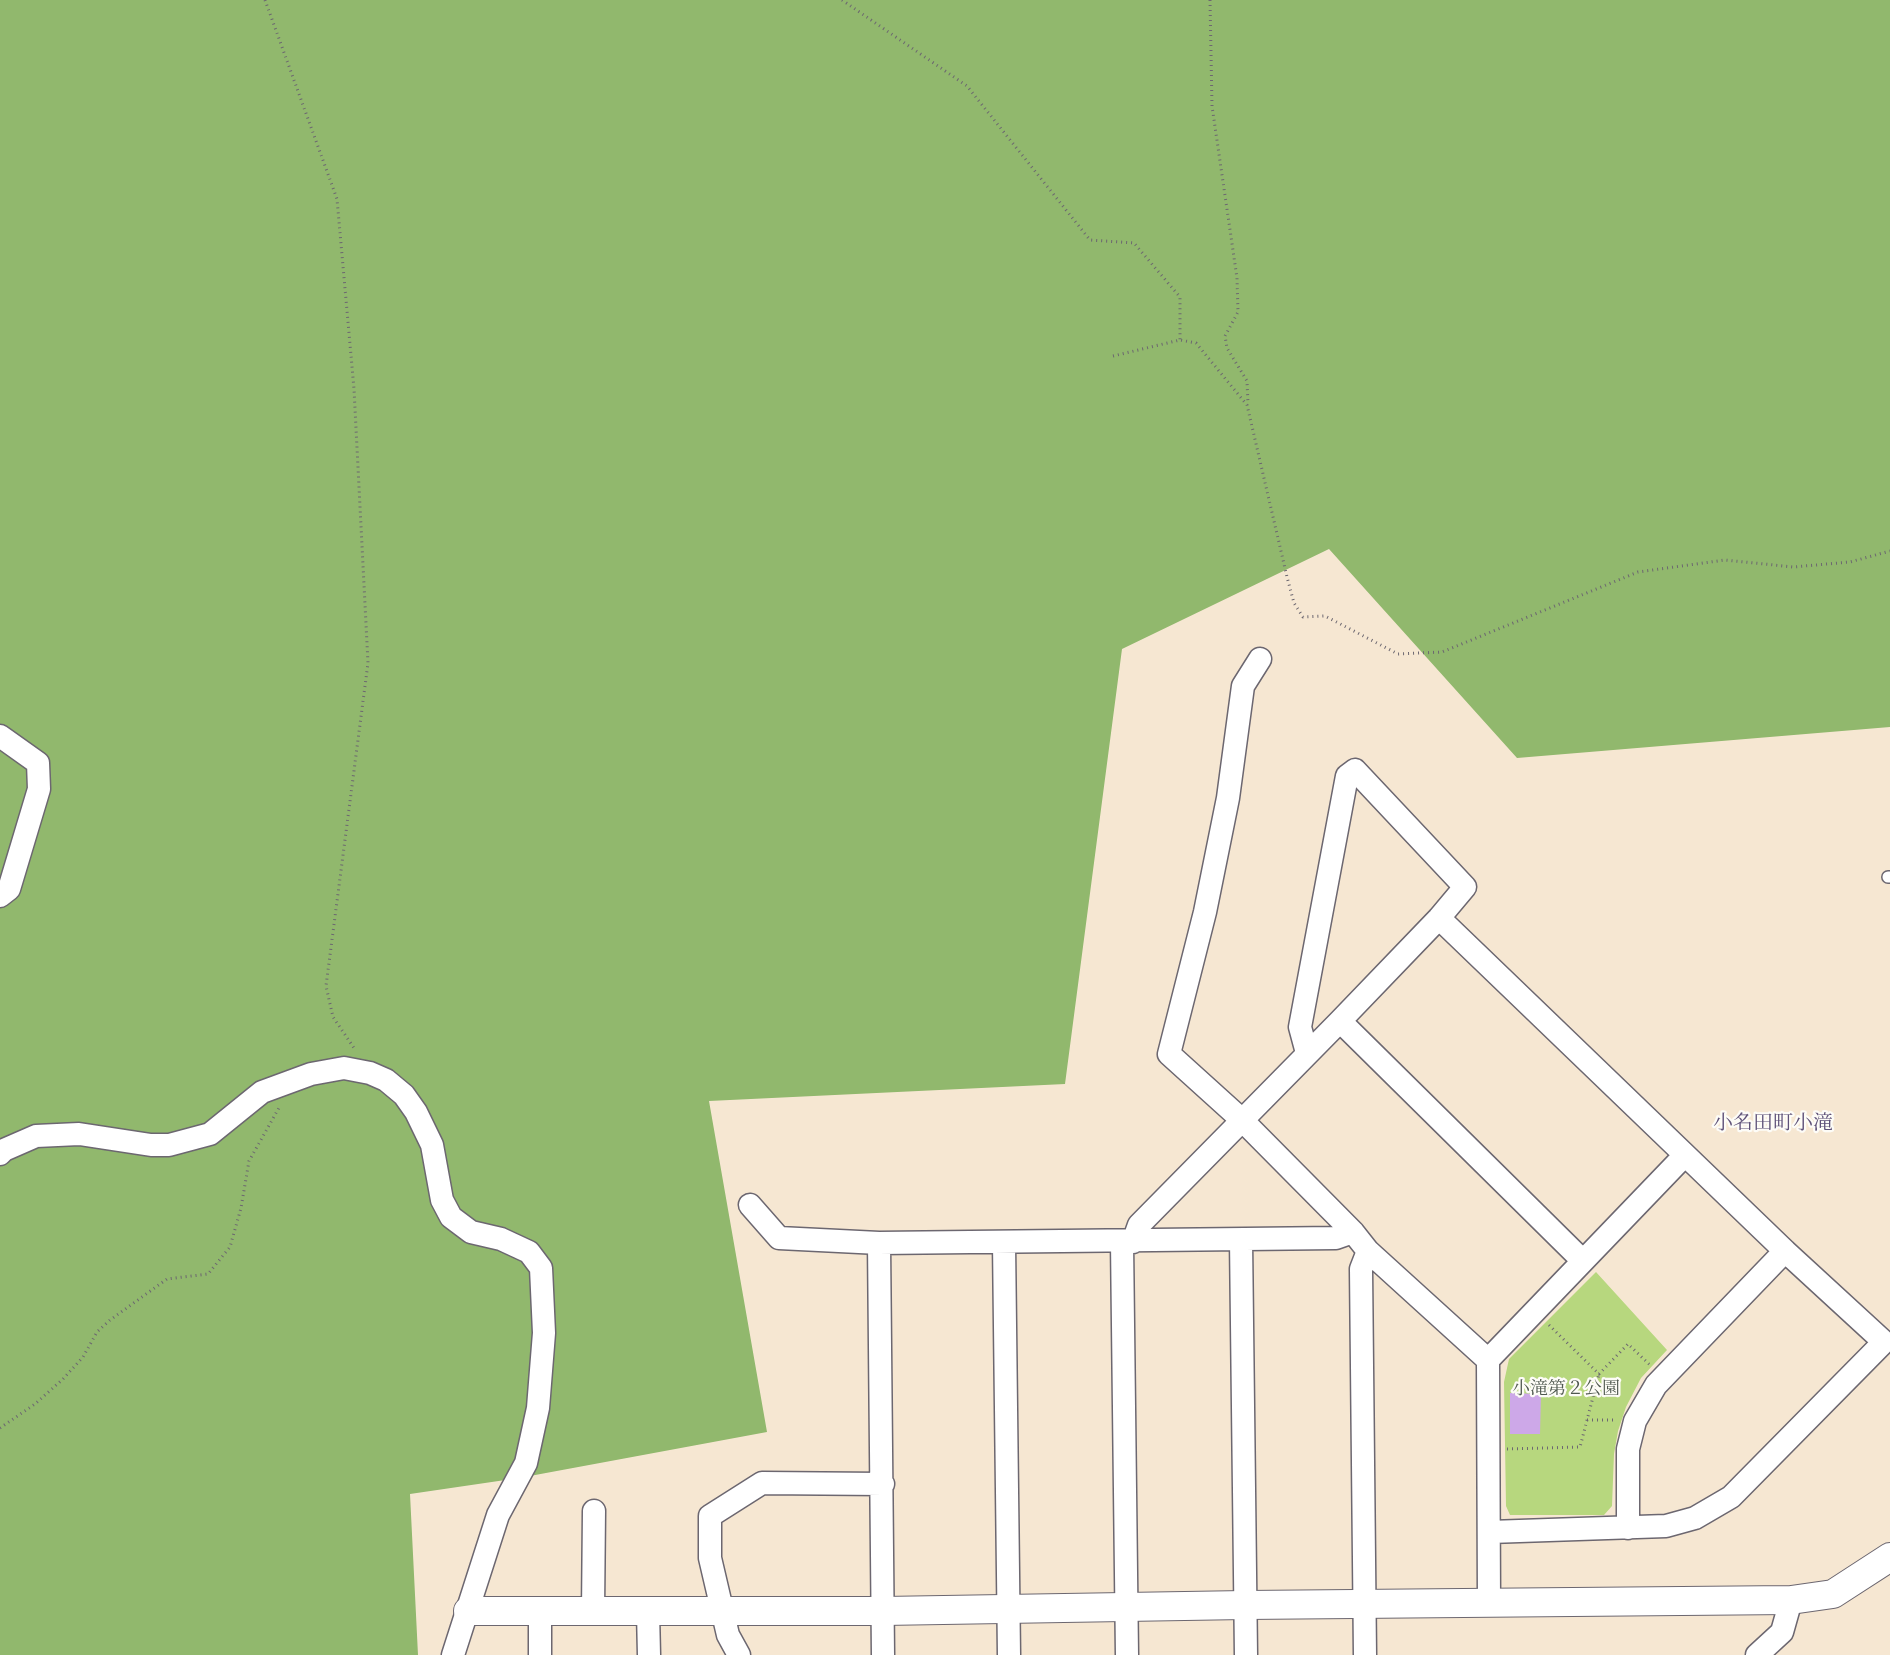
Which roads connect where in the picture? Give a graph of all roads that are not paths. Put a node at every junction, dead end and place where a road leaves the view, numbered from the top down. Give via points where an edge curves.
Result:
1 (1260, 659) dead end
2 (0, 736) edge
3 (0, 896) edge
4 (1440, 918) junction
5 (1340, 1021) junction
6 (1307, 1053) junction
7 (1242, 1120) junction
8 (0, 1154) edge
9 (1685, 1155) junction
10 (750, 1205) dead end
11 (1353, 1232) junction
12 (1241, 1240) junction
13 (1127, 1242) junction
14 (879, 1243) junction
15 (1004, 1243) junction
16 (1368, 1251) junction
17 (1785, 1251) junction
18 (1582, 1260) junction
19 (1488, 1360) junction
20 (883, 1484) junction
21 (594, 1511) dead end
22 (1628, 1528) junction
23 (1490, 1532) junction
24 (1890, 1557) edge
25 (1791, 1600) junction
26 (1489, 1602) junction
27 (1245, 1605) junction
28 (1364, 1605) junction
29 (1127, 1608) junction
30 (1008, 1609) junction
31 (468, 1611) junction
32 (594, 1611) junction
33 (721, 1611) junction
34 (883, 1611) junction
35 (540, 1612) junction
36 (648, 1612) junction
37 (453, 1655) edge
38 (540, 1655) edge
39 (649, 1655) edge
40 (739, 1655) edge
41 (883, 1655) edge
42 (1008, 1655) edge
43 (1128, 1655) edge
44 (1246, 1655) edge
45 (1365, 1655) edge
46 (1757, 1655) edge

1 - 7 street via 1243,686 1225,817 1169,1054
2 - 3 street via 38,763 39,789 9,889
4 - 5 street
4 - 6 street via 1465,886 1355,770 1347,776 1300,1027
4 - 9 street
5 - 6 street
5 - 18 street
6 - 7 street
7 - 11 street
7 - 13 street via 1139,1225
8 - 31 street via 36,1136 79,1134 169,1145 210,1134 262,1092 311,1074 344,1068 386,1080 404,1095 432,1144 442,1200 451,1216 471,1232 501,1239 529,1252 541,1268 544,1333 538,1408 526,1463 498,1515
9 - 17 street
9 - 18 street
10 - 14 street via 779,1238
11 - 12 street via 1336,1238
11 - 16 street
12 - 13 street
12 - 27 street
13 - 15 street
13 - 29 street
14 - 15 street
14 - 20 street
15 - 30 street
16 - 19 street
16 - 28 street via 1361,1269
17 - 22 street via 1656,1385 1634,1424 1628,1449
17 - 22 street via 1884,1342 1731,1497 1695,1518 1666,1526
18 - 19 street
19 - 23 street
20 - 33 street via 762,1482 710,1516 710,1558
20 - 34 street
21 - 32 street
22 - 23 street
23 - 26 street
24 - 25 street via 1833,1594
25 - 26 street
25 - 46 street via 1782,1632
26 - 28 street
27 - 28 street
27 - 29 street
27 - 44 street
28 - 45 street
29 - 30 street
29 - 43 street
30 - 34 street
30 - 42 street
31 - 35 street
31 - 37 street
32 - 35 street
32 - 36 street
33 - 34 street
33 - 36 street
33 - 40 street via 728,1635
34 - 41 street
35 - 38 street
36 - 39 street

